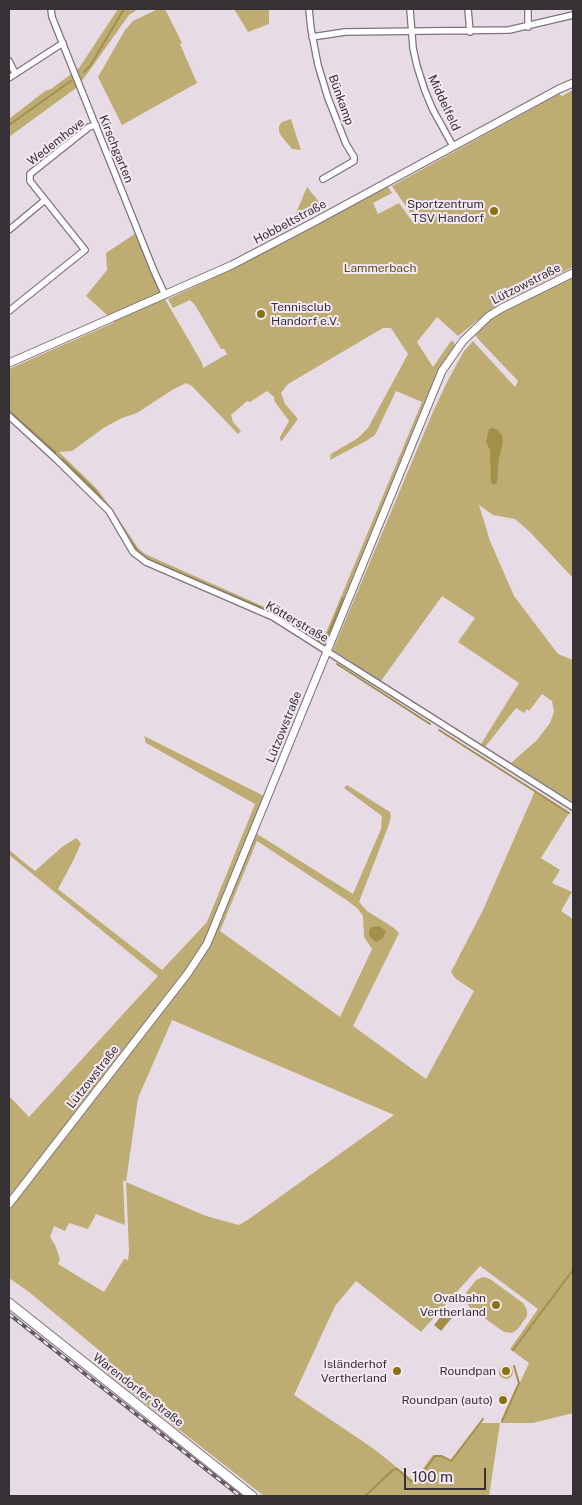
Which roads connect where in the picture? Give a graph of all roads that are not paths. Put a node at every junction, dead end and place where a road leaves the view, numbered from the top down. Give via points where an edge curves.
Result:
1 (51, 9) edge
2 (308, 9) edge
3 (410, 9) edge
4 (468, 9) edge
5 (528, 9) edge
6 (573, 16) edge
7 (528, 27) junction
8 (413, 31) junction
9 (470, 32) junction
10 (312, 37) junction
11 (63, 43) junction
12 (9, 61) edge
13 (15, 73) junction
14 (9, 78) edge
15 (573, 83) edge
16 (96, 125) junction
17 (454, 146) junction
18 (323, 179) dead end
19 (45, 200) junction
20 (9, 230) edge
21 (573, 273) edge
22 (165, 295) junction
23 (9, 311) edge
24 (9, 363) edge
25 (9, 416) edge
26 (328, 651) junction
27 (573, 808) edge
28 (9, 1204) edge
29 (9, 1303) edge
30 (252, 1496) edge

1 - 11 street, Kirschgarten
2 - 10 street, Bünkamp
3 - 8 street, Middelfeld
4 - 9 street
5 - 7 street
6 - 7 street
7 - 9 street
8 - 9 street
8 - 10 street via 345,32
8 - 17 street, Middelfeld via 413,48 425,91
10 - 18 street, Bünkamp via 328,98 354,157 354,161
11 - 13 street
11 - 16 street, Kirschgarten
12 - 13 street
13 - 14 street
15 - 17 street, Hobbeltstraße
16 - 19 street, Wedemhove via 30,174 30,181
16 - 22 street, Kirschgarten
17 - 22 street, Hobbeltstraße via 248,257
19 - 20 street
19 - 23 street, Wedemhove via 85,250
21 - 26 street, Lützowstraße via 489,316 454,352 440,376
22 - 24 street, Hobbeltstraße
25 - 26 street, Kötterstraße via 110,511 133,552 146,562 272,617
26 - 27 street, Kötterstraße
26 - 28 street, Lützowstraße via 207,944
29 - 30 main road, Warendorfer Straße

